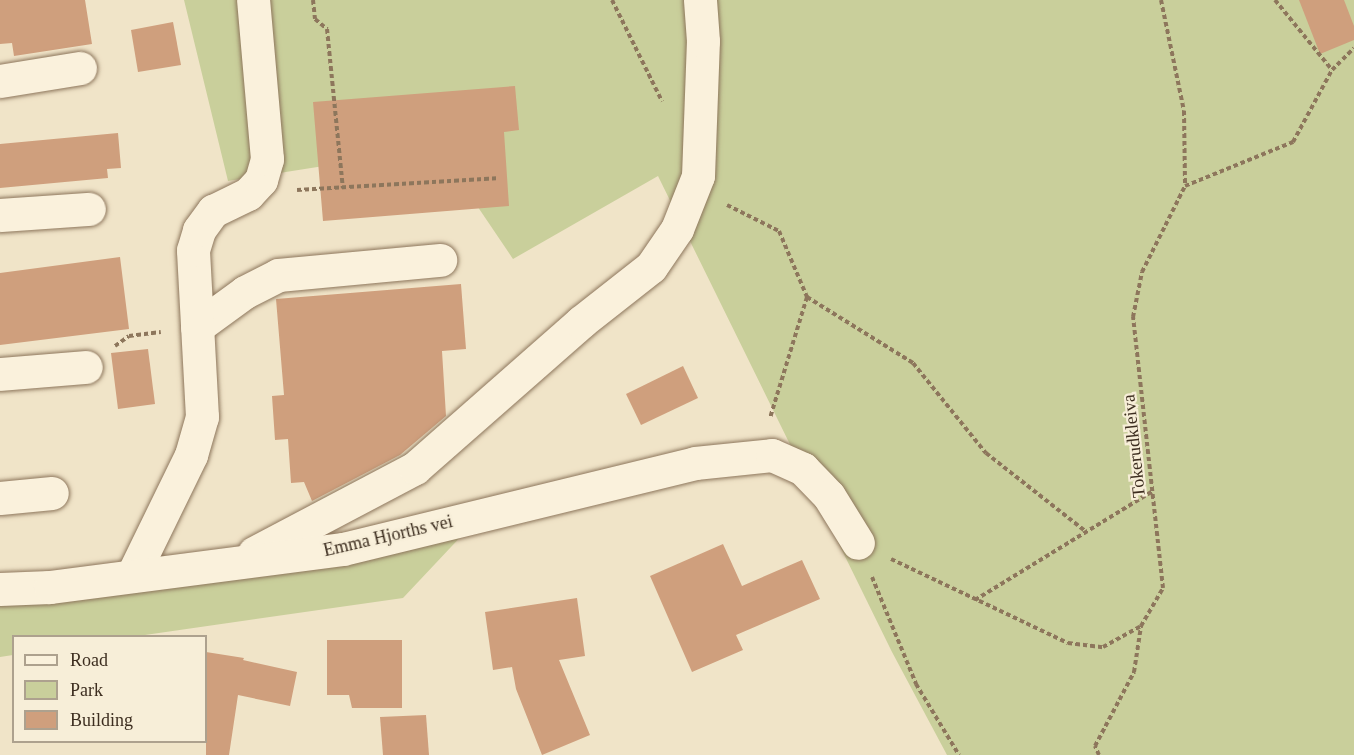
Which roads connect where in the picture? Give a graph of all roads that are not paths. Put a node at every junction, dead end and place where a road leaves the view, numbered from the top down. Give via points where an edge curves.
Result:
1 (253, 0) edge
2 (700, 0) edge
3 (80, 68) dead end
4 (0, 81) edge
5 (89, 209) dead end
6 (0, 215) edge
7 (440, 260) dead end
8 (197, 327) junction
9 (86, 367) road end
10 (0, 374) edge
11 (51, 493) dead end
12 (0, 498) edge
13 (858, 543) road end
14 (234, 564) junction
15 (132, 576) junction
16 (0, 589) edge

1 - 8 street via 267,159 261,180 248,194 213,211 199,230 193,250
2 - 14 street via 698,176 677,229 651,267 581,322 415,468
3 - 4 street
5 - 6 street
7 - 8 street via 279,275 245,292
8 - 15 street via 202,417 191,455
9 - 10 street
11 - 12 street
13 - 14 street, Emma Hjorths vei via 829,496 803,469 772,455 695,463 343,549
14 - 15 street, Emma Hjorths vei
15 - 16 street, Emma Hjorths vei

